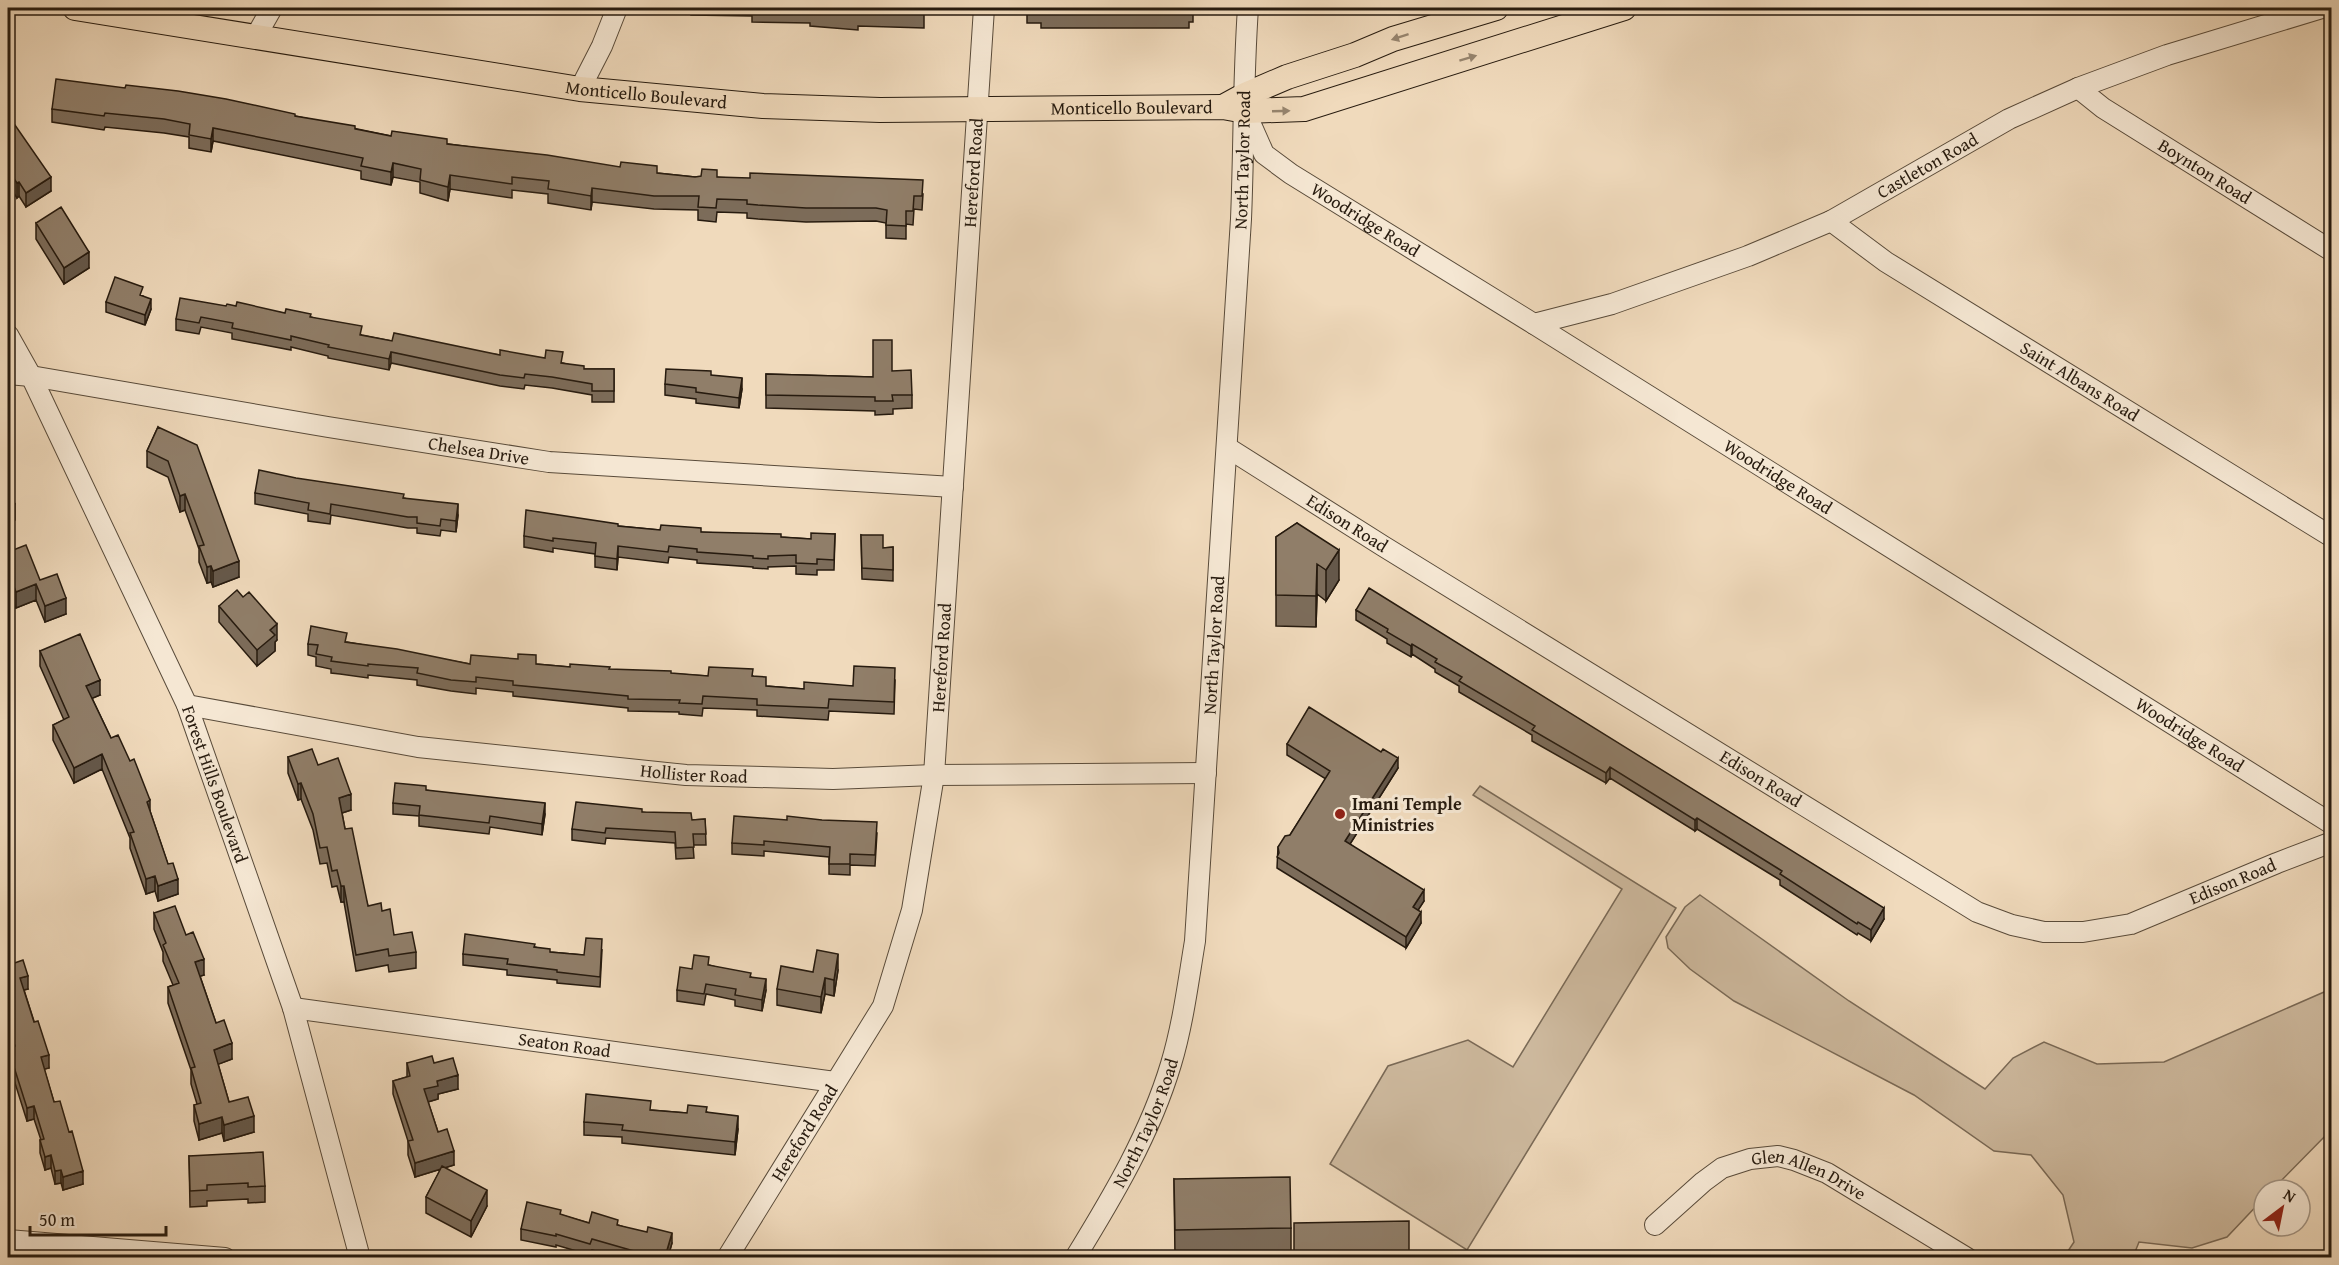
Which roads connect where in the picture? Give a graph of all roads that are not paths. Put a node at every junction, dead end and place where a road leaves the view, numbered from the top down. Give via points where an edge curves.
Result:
1 (75, 8) edge
2 (272, 8) edge
3 (617, 8) edge
4 (984, 8) edge
5 (1248, 8) edge
6 (1496, 8) edge
7 (1624, 8) edge
8 (2322, 8) edge
9 (256, 36) junction
10 (580, 88) junction
11 (2078, 88) junction
12 (1237, 104) junction
13 (978, 108) junction
14 (1831, 220) junction
15 (2331, 251) edge
16 (1534, 324) junction
17 (8, 335) edge
18 (8, 374) edge
19 (32, 376) junction
20 (1228, 448) junction
21 (953, 487) junction
22 (2331, 537) edge
23 (187, 705) junction
24 (1206, 773) junction
25 (934, 775) junction
26 (2331, 824) edge
27 (2331, 842) edge
28 (293, 1008) junction
29 (835, 1082) junction
30 (1655, 1226) dead end
31 (8, 1240) edge
32 (225, 1257) edge
33 (360, 1257) edge
34 (728, 1257) edge
35 (1075, 1257) edge
36 (1967, 1257) edge

1 - 9 main road, Monticello Boulevard
2 - 9 street
3 - 10 street
4 - 13 street, Hereford Road
5 - 12 street, North Taylor Road
6 -> 12 main road, Monticello Boulevard via 1393,39 1280,80
12 -> 7 main road, Monticello Boulevard via 1304,109
8 - 11 street, Castleton Road via 2167,55
9 - 10 main road, Monticello Boulevard
10 - 13 main road, Monticello Boulevard via 763,106
11 - 14 street, Castleton Road via 2009,119
11 - 15 street, Boynton Road via 2103,108
12 - 13 main road, Monticello Boulevard
12 - 16 street, Woodridge Road via 1264,154
12 - 20 street, North Taylor Road via 1245,144
13 - 21 street, Hereford Road
14 - 16 street, Castleton Road via 1748,256 1612,304
14 - 22 street, Saint Albans Road via 1886,262
16 - 26 street, Woodridge Road
17 - 19 street, Forest Hills Boulevard
18 - 19 street, Chelsea Drive
19 - 21 street, Chelsea Drive via 549,462
19 - 23 street, Forest Hills Boulevard
20 - 24 street, North Taylor Road
20 - 27 street, Edison Road via 1977,912 2012,925 2044,932 2084,932 2131,924
21 - 25 street, Hereford Road
23 - 25 street, Hollister Road via 418,747 686,775 833,779
23 - 28 street, Forest Hills Boulevard
24 - 25 street, Hollister Road
24 - 35 street, North Taylor Road via 1195,941 1172,1062 1137,1149
25 - 29 street, Hereford Road via 912,910 883,1006
28 - 29 street, Seaton Road
28 - 33 street, Forest Hills Boulevard
29 - 34 street, Hereford Road
30 - 36 street, Glen Allen Drive via 1722,1168 1778,1156 1827,1173
31 - 32 street

